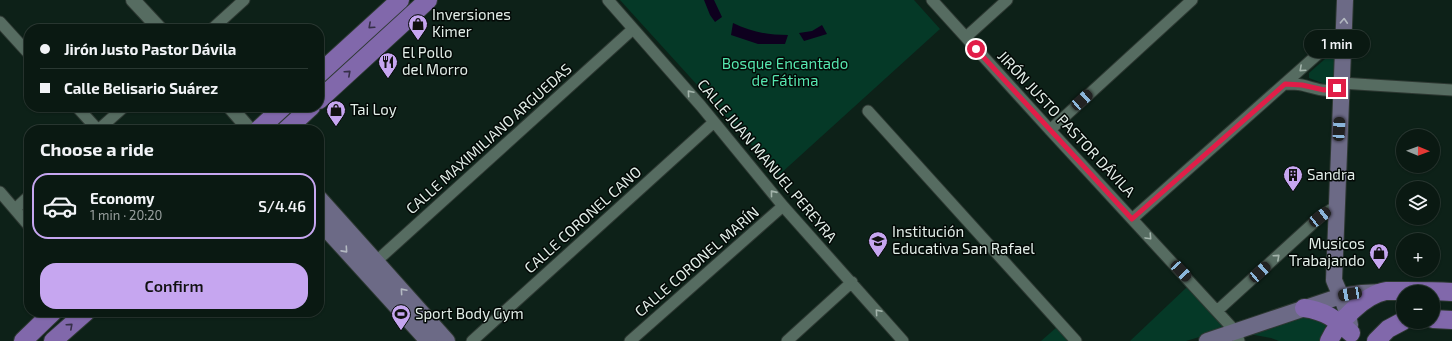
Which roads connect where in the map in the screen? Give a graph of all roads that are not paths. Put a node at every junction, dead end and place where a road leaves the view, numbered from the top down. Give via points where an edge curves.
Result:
1 (134, 0) edge
2 (244, 0) edge
3 (400, 0) edge
4 (428, 0) edge
5 (608, 0) edge
6 (932, 0) edge
7 (1007, 0) edge
8 (1192, 0) edge
9 (1345, 0) edge
10 (0, 22) edge
11 (156, 24) edge
12 (218, 24) edge
13 (634, 29) junction
14 (966, 37) junction
15 (24, 48) edge
16 (1343, 52) junction
17 (324, 69) edge
18 (1341, 83) junction
19 (1285, 84) junction
20 (1452, 90) edge
21 (324, 95) edge
22 (868, 111) dead end
23 (82, 112) edge
24 (118, 112) edge
25 (234, 112) edge
26 (278, 112) edge
27 (306, 112) edge
28 (714, 122) junction
29 (93, 125) edge
30 (104, 125) edge
31 (246, 125) edge
32 (263, 125) edge
33 (291, 125) edge
34 (1050, 130) junction
35 (0, 192) edge
36 (24, 201) edge
37 (324, 205) edge
38 (783, 206) junction
39 (1336, 206) junction
40 (15, 209) junction
41 (1132, 219) junction
42 (24, 220) edge
43 (324, 225) edge
44 (371, 266) junction
45 (852, 282) junction
46 (1386, 292) junction
47 (1452, 292) edge
48 (1341, 296) junction
49 (1304, 308) junction
50 (1217, 311) junction
51 (48, 317) edge
52 (80, 317) edge
53 (1440, 319) edge
54 (1452, 320) edge
55 (1396, 325) edge
56 (1348, 328) edge
57 (1238, 336) edge
58 (22, 341) edge
59 (54, 341) edge
60 (428, 341) edge
61 (447, 341) edge
62 (472, 341) edge
63 (630, 341) edge
64 (787, 341) edge
65 (903, 341) edge
66 (1076, 341) edge
67 (1207, 341) edge
68 (1329, 341) edge
69 (1376, 341) edge

1 - 11 street
2 - 12 street
3 -> 17 main road
21 -> 4 main road
5 - 13 street, CALLE JUAN MANUEL PEREYRA
6 - 14 street, JIRÓN JUSTO PASTOR DÁVILA
7 - 14 street
8 - 34 street
16 -> 9 main road
10 - 15 street
28 -> 13 street, CALLE JUAN MANUEL PEREYRA
13 - 44 street, CALLE MAXIMILIANO ARGUEDAS
14 - 34 street, JIRÓN JUSTO PASTOR DÁVILA
16 - 18 main road
16 -> 19 street via 1338,47 1327,46
18 - 19 street via 1333,89 1324,90
18 - 20 street
18 - 39 main road
19 - 41 street
22 - 66 street
23 - 29 street
24 - 30 street
25 - 31 street
26 - 32 main road
27 - 33 main road
38 -> 28 street, CALLE JUAN MANUEL PEREYRA
28 - 62 street, CALLE CORONEL CANO
34 - 41 street, JIRÓN JUSTO PASTOR DÁVILA
35 - 40 street
36 - 40 street
37 - 44 main road
38 - 45 street, CALLE JUAN MANUEL PEREYRA
38 - 63 street, CALLE CORONEL MARÍN
39 - 48 main road via 1334,280
50 -> 39 street via 1320,217
40 - 42 street
41 -> 50 street, JIRÓN JUSTO PASTOR DÁVILA
43 -> 44 main road
44 - 60 main road
61 -> 44 main road
45 - 64 street
65 -> 45 street, CALLE JUAN MANUEL PEREYRA
46 - 47 main road
46 - 48 main road via 1362,292
46 - 56 main road via 1362,302
48 - 49 main road
48 - 56 main road
49 - 56 main road via 1321,311
49 - 57 main road
50 - 57 street, JIRÓN JUSTO PASTOR DÁVILA
51 - 58 main road
59 -> 52 main road
53 - 54 main road
55 - 69 main road
56 - 68 main road via 1333,332
57 - 67 main road

